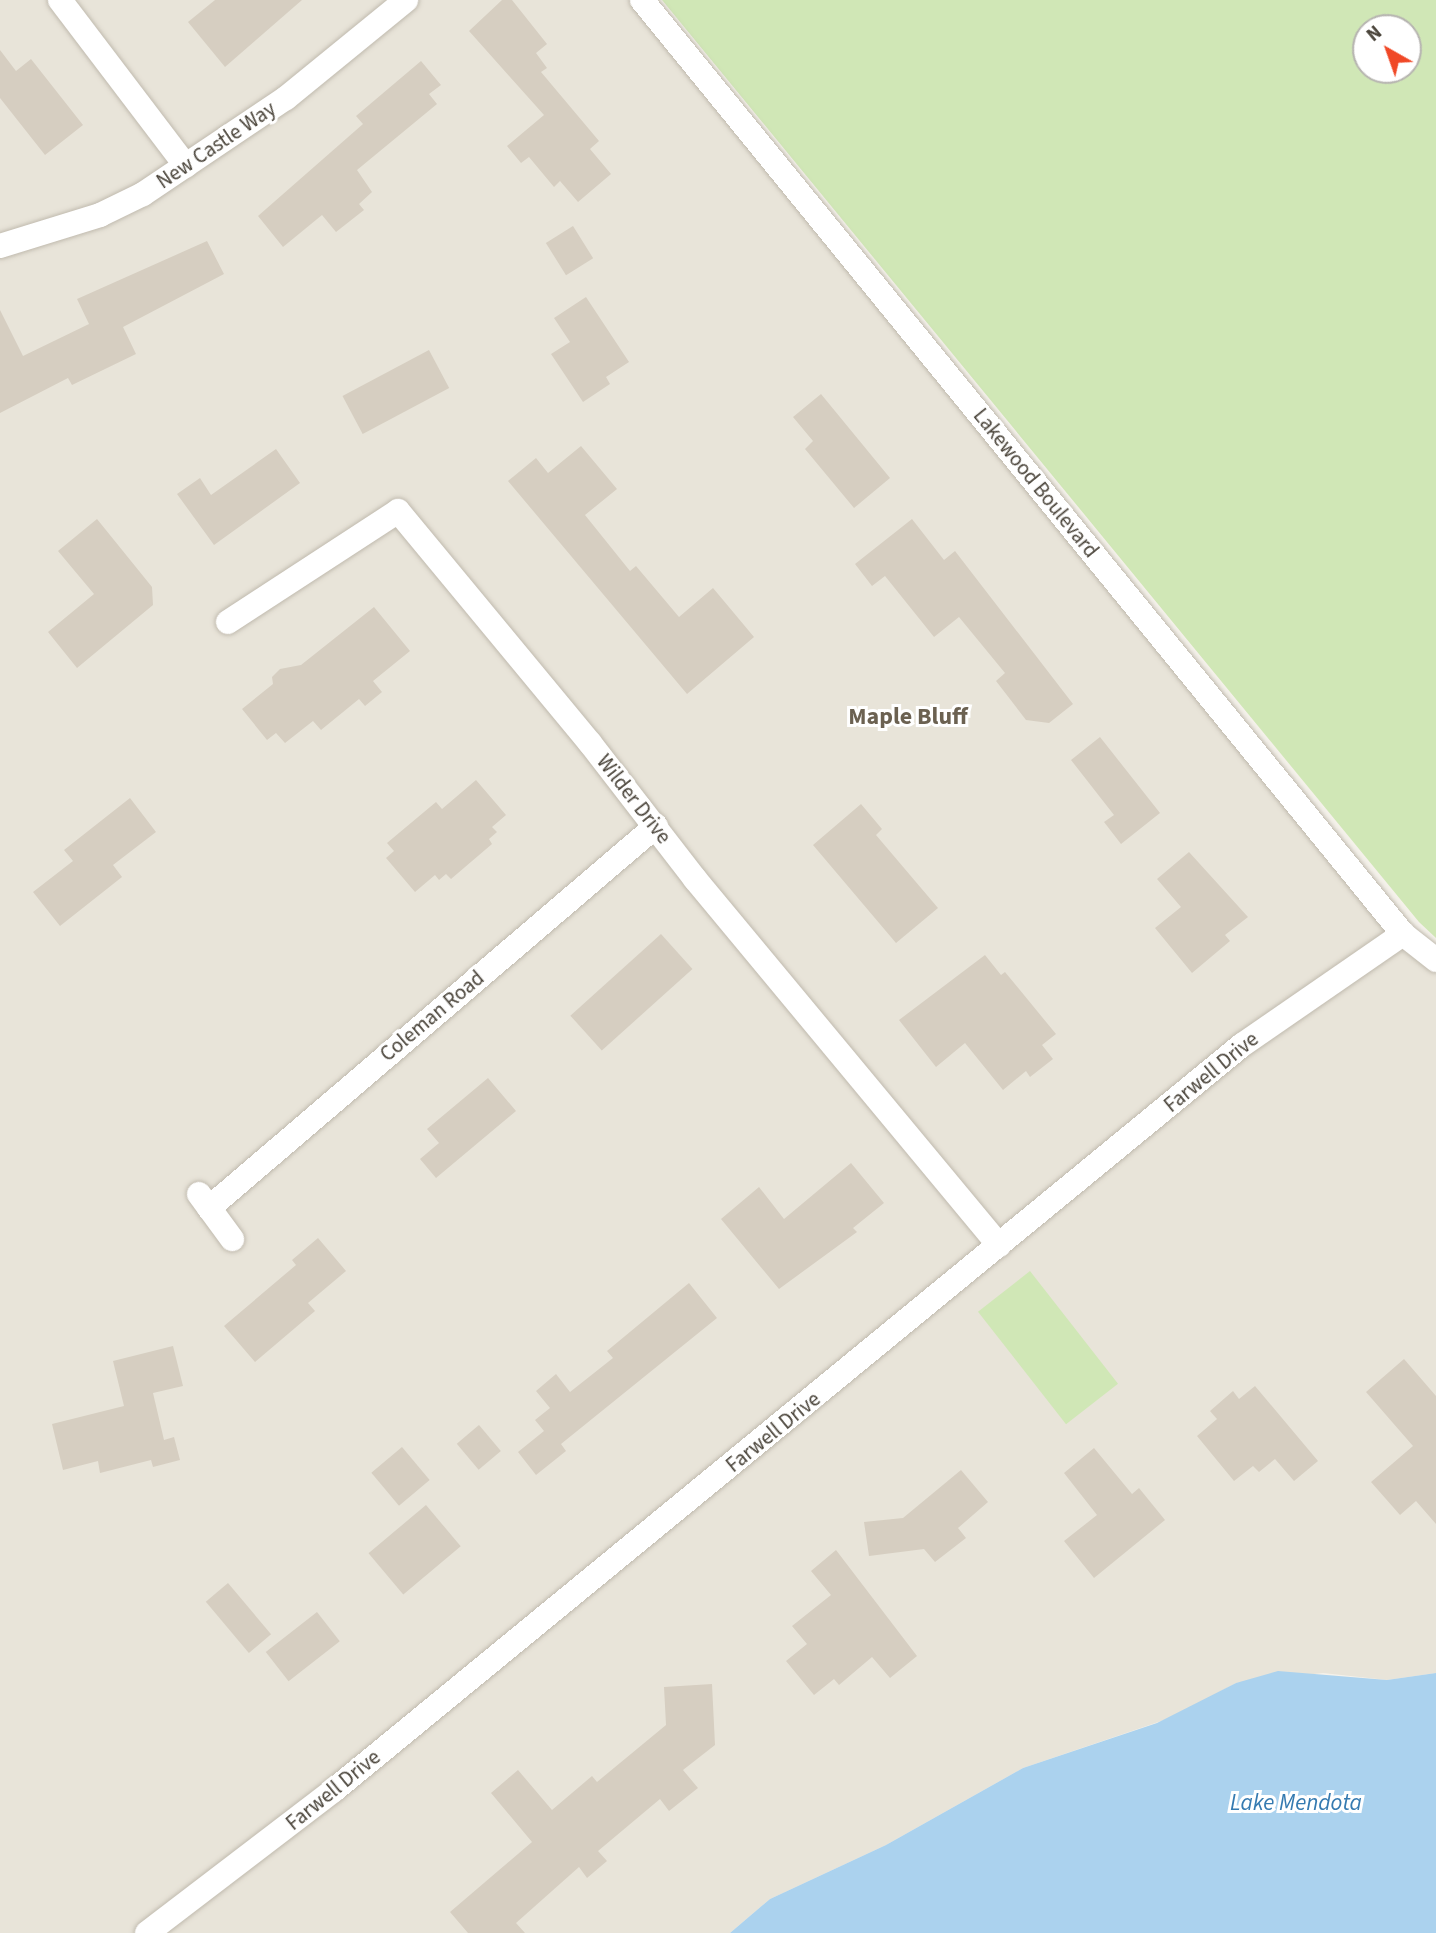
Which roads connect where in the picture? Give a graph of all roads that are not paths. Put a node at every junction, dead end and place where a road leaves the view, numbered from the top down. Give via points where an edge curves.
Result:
1 (60, 0) edge
2 (406, 0) edge
3 (642, 0) edge
4 (187, 166) junction
5 (0, 246) edge
6 (228, 622) dead end
7 (656, 825) junction
8 (1402, 934) junction
9 (1436, 960) edge
10 (232, 1239) dead end
11 (999, 1245) junction
12 (146, 1933) edge

1 - 4 street
2 - 4 street, New Castle Way via 286,98
3 - 8 street, Lakewood Boulevard
4 - 5 street, New Castle Way via 100,215
6 - 7 street, Wilder Drive via 398,510
7 - 10 street, Coleman Road via 204,1201
7 - 11 street, Wilder Drive via 695,879
8 - 9 street, Lakewood Boulevard
8 - 11 street, Farwell Drive via 1242,1045
11 - 12 street, Farwell Drive via 334,1790

